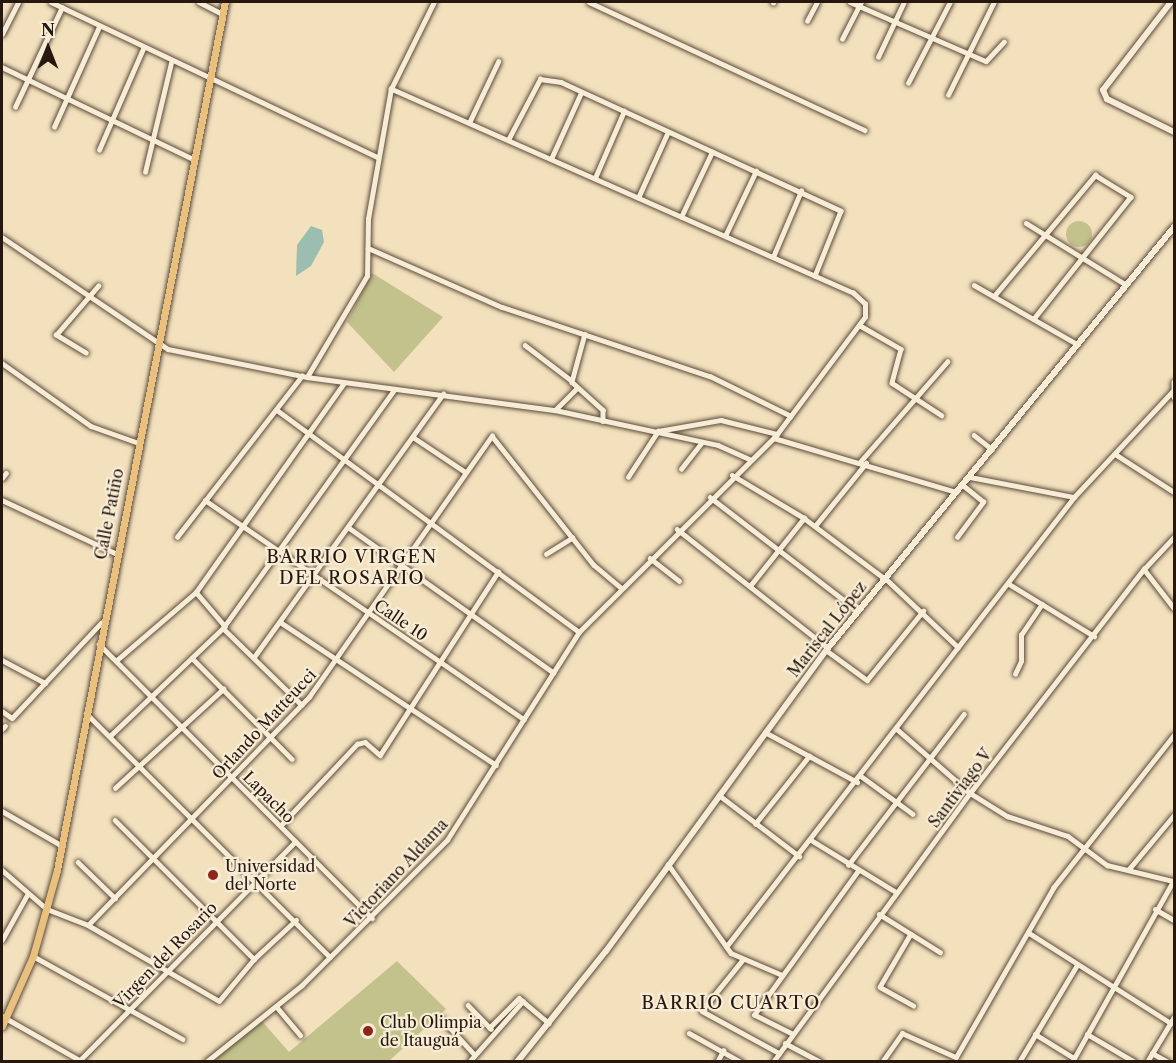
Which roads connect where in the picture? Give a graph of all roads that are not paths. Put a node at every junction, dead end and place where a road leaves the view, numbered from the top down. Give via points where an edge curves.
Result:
1 (18, 2) edge
2 (51, 2) edge
3 (199, 2) edge
4 (225, 2) edge
5 (434, 2) edge
6 (589, 2) edge
7 (817, 2) edge
8 (850, 2) edge
9 (904, 2) edge
10 (950, 2) edge
11 (994, 2) edge
12 (1171, 2) edge
13 (860, 4) edge
14 (62, 7) junction
15 (223, 14) junction
16 (807, 21) dead end
17 (895, 21) junction
18 (99, 27) junction
19 (2, 34) edge
20 (932, 37) junction
21 (842, 39) dead end
22 (1004, 42) dead end
23 (143, 49) junction
24 (969, 54) junction
25 (878, 57) dead end
26 (498, 62) dead end
27 (171, 63) junction
28 (2, 67) edge
29 (209, 78) junction
30 (28, 79) junction
31 (908, 83) dead end
32 (392, 89) junction
33 (581, 93) junction
34 (948, 95) dead end
35 (67, 99) junction
36 (15, 107) dead end
37 (624, 111) junction
38 (112, 121) junction
39 (470, 123) junction
40 (54, 127) dead end
41 (865, 130) dead end
42 (668, 132) junction
43 (1174, 132) edge
44 (152, 140) junction
45 (508, 140) junction
46 (99, 150) dead end
47 (712, 152) junction
48 (378, 157) junction
49 (551, 159) junction
50 (195, 160) junction
51 (756, 171) junction
52 (145, 172) dead end
53 (595, 178) junction
54 (801, 191) junction
55 (638, 198) junction
56 (681, 217) junction
57 (1026, 223) dead end
58 (1174, 227) edge
59 (1046, 234) junction
60 (725, 236) junction
61 (2, 237) edge
62 (368, 248) junction
63 (773, 257) junction
64 (1083, 257) junction
65 (815, 276) junction
66 (1125, 284) junction
67 (974, 285) dead end
68 (98, 286) dead end
69 (994, 296) junction
70 (89, 297) junction
71 (1034, 318) junction
72 (861, 327) junction
73 (585, 334) junction
74 (155, 343) junction
75 (1077, 344) junction
76 (525, 345) dead end
77 (86, 353) dead end
78 (2, 363) edge
79 (947, 363) dead end
80 (305, 377) junction
81 (571, 380) junction
82 (1174, 382) edge
83 (344, 383) junction
84 (577, 388) junction
85 (395, 389) junction
86 (443, 393) junction
87 (1173, 394) edge
88 (914, 396) junction
89 (277, 410) junction
90 (555, 410) junction
91 (941, 415) dead end
92 (791, 416) junction
93 (603, 421) junction
94 (311, 434) junction
95 (657, 434) junction
96 (974, 435) dead end
97 (775, 436) junction
98 (413, 437) junction
99 (136, 442) junction
100 (702, 442) junction
101 (992, 449) junction
102 (1115, 454) junction
103 (346, 458) junction
104 (750, 459) junction
105 (863, 463) junction
106 (681, 469) dead end
107 (464, 471) junction
108 (6, 473) dead end
109 (732, 475) junction
110 (628, 477) dead end
111 (969, 477) junction
112 (2, 478) edge
113 (380, 483) junction
114 (963, 485) junction
115 (956, 492) junction
116 (1174, 492) edge
117 (710, 497) junction
118 (1074, 497) junction
119 (2, 500) edge
120 (205, 500) junction
121 (804, 518) junction
122 (434, 520) junction
123 (243, 525) junction
124 (815, 526) junction
125 (348, 527) junction
126 (677, 529) junction
127 (177, 537) dead end
128 (957, 537) dead end
129 (1174, 537) edge
130 (572, 538) junction
131 (280, 550) junction
132 (778, 552) junction
133 (115, 553) junction
134 (546, 554) dead end
135 (650, 558) junction
136 (402, 566) junction
137 (1144, 569) junction
138 (498, 572) junction
139 (315, 574) junction
140 (884, 578) junction
141 (679, 581) dead end
142 (1010, 584) junction
143 (750, 586) junction
144 (620, 587) junction
145 (196, 592) junction
146 (1042, 604) junction
147 (1174, 606) edge
148 (858, 611) junction
149 (923, 611) junction
150 (370, 615) junction
151 (468, 616) junction
152 (280, 622) junction
153 (101, 623) junction
154 (224, 627) junction
155 (579, 632) junction
156 (1094, 636) junction
157 (98, 643) junction
158 (958, 647) junction
159 (827, 649) junction
160 (254, 657) junction
161 (192, 658) junction
162 (2, 660) edge
163 (117, 660) junction
164 (338, 661) junction
165 (440, 661) junction
166 (554, 673) junction
167 (1016, 674) dead end
168 (45, 683) junction
169 (223, 689) junction
170 (152, 696) junction
171 (302, 705) junction
172 (2, 711) edge
173 (85, 711) junction
174 (412, 711) junction
175 (964, 714) dead end
176 (524, 719) junction
177 (183, 727) junction
178 (898, 730) junction
179 (765, 732) junction
180 (1174, 735) edge
181 (110, 736) junction
182 (269, 738) junction
183 (809, 756) junction
184 (929, 758) junction
185 (292, 759) dead end
186 (496, 765) junction
187 (141, 766) junction
188 (861, 776) junction
189 (231, 777) junction
190 (857, 782) junction
191 (115, 788) dead end
192 (970, 793) junction
193 (719, 795) junction
194 (897, 801) junction
195 (2, 812) edge
196 (913, 814) dead end
197 (1174, 815) edge
198 (192, 817) junction
199 (114, 820) dead end
200 (754, 824) junction
201 (281, 825) junction
202 (811, 840) junction
203 (296, 842) junction
204 (61, 845) junction
205 (1083, 847) junction
206 (799, 856) junction
207 (154, 858) junction
208 (78, 862) dead end
209 (668, 864) junction
210 (848, 865) junction
211 (1129, 869) junction
212 (2, 870) edge
213 (857, 872) junction
214 (255, 880) junction
215 (1174, 880) edge
216 (896, 892) junction
217 (27, 895) junction
218 (115, 898) junction
219 (47, 909) junction
220 (1155, 909) junction
221 (879, 914) junction
222 (372, 918) junction
223 (216, 919) junction
224 (296, 920) junction
225 (1174, 920) edge
226 (88, 925) junction
227 (1029, 933) junction
228 (911, 934) junction
229 (2, 936) edge
230 (726, 947) junction
231 (940, 952) dead end
232 (33, 956) junction
233 (330, 957) junction
234 (254, 958) junction
235 (743, 960) junction
236 (1077, 965) junction
237 (167, 969) junction
238 (782, 975) junction
239 (1113, 987) junction
240 (523, 1001) junction
241 (468, 1005) dead end
242 (913, 1005) dead end
243 (276, 1006) junction
244 (129, 1009) junction
245 (4, 1017) edge
246 (1174, 1017) edge
247 (441, 1018) dead end
248 (549, 1023) junction
249 (1171, 1023) junction
250 (2, 1026) edge
251 (489, 1028) junction
252 (495, 1033) junction
253 (689, 1033) dead end
254 (792, 1034) junction
255 (1035, 1034) junction
256 (1087, 1034) junction
257 (300, 1035) dead end
258 (183, 1039) dead end
259 (785, 1043) junction
260 (723, 1052) junction
261 (779, 1053) junction
262 (1152, 1053) junction
263 (475, 1055) junction
264 (1073, 1060) edge
265 (80, 1061) edge
266 (206, 1062) edge
267 (469, 1062) edge
268 (517, 1062) edge
269 (717, 1062) edge
270 (741, 1062) edge
271 (773, 1062) edge
272 (820, 1062) edge
273 (882, 1062) edge
274 (1019, 1062) edge
275 (1135, 1062) edge
276 (1147, 1062) edge
277 (1168, 1062) edge

1 - 19 street
2 - 14 street
3 - 15 street
4 - 15 main road, Calle Patiño
5 - 32 street
6 - 41 street
7 - 16 street
8 - 13 street
9 - 17 street
10 - 20 street
11 - 24 street
12 - 43 street via 1103,90 1107,99
13 - 17 street
13 - 21 street
14 - 18 street
14 - 30 street
15 - 29 main road, Calle Patiño
17 - 20 street
17 - 25 street
18 - 23 street
18 - 35 street
20 - 24 street
20 - 31 street
22 - 24 street via 990,60
23 - 27 street
23 - 38 street
24 - 34 street
26 - 39 street
27 - 29 street
27 - 44 street
28 - 30 street
29 - 48 street
29 - 50 main road, Calle Patiño
30 - 35 street
30 - 36 street
32 - 39 street
32 - 48 street
33 - 37 street
33 - 45 street via 543,76
33 - 49 street
35 - 38 street
35 - 40 street
37 - 42 street
37 - 53 street
38 - 44 street
38 - 46 street
39 - 45 street
42 - 47 street
42 - 55 street
44 - 50 street
44 - 52 street
45 - 49 street
47 - 51 street
47 - 56 street
48 - 62 street
49 - 53 street
50 - 74 main road, Calle Patiño
51 - 54 street
51 - 60 street
53 - 55 street
54 - 63 street
54 - 65 street via 842,215
55 - 56 street
56 - 60 street
57 - 59 street
58 - 66 street, Mariscal López
59 - 64 street
59 - 64 street via 1095,175 1131,197
59 - 69 street
60 - 63 street
61 - 70 street
62 - 73 street via 502,307
62 - 80 street via 364,283
63 - 65 street
64 - 66 street
64 - 71 street
65 - 72 street via 860,298 866,310
66 - 75 street, Mariscal López
67 - 69 street
68 - 70 street
69 - 71 street
70 - 74 street
70 - 77 street via 56,335
71 - 75 street
72 - 88 street via 900,348 892,383
72 - 92 street, Victoriano Aldama
73 - 81 street
73 - 92 street via 710,376
74 - 80 street via 182,353
74 - 99 main road, Calle Patiño
75 - 101 street, Mariscal López
76 - 81 street
78 - 99 street via 91,426
79 - 88 street
80 - 83 street
80 - 89 street
81 - 84 street
82 - 87 street
83 - 85 street
83 - 94 street
84 - 90 street
84 - 93 street via 603,410
85 - 86 street
85 - 103 street
86 - 90 street
86 - 98 street
87 - 102 street
88 - 91 street
88 - 105 street
89 - 94 street
89 - 120 street
90 - 93 street
92 - 97 street, Victoriano Aldama
93 - 95 street
94 - 103 street
94 - 123 street
95 - 97 street via 721,420
95 - 100 street
95 - 110 street
96 - 101 street
97 - 104 street, Victoriano Aldama
97 - 105 street
98 - 107 street
98 - 113 street
99 - 133 main road, Calle Patiño
100 - 104 street
100 - 106 street
101 - 111 street, Mariscal López
102 - 116 street
102 - 118 street
103 - 113 street
103 - 131 street
104 - 109 street, Victoriano Aldama
105 - 115 street
105 - 124 street
107 - 122 street, Orlando Matteucci
107 - 130 street, Orlando Matteucci via 492,436
108 - 112 street
109 - 117 street, Victoriano Aldama
109 - 121 street
111 - 114 street, Mariscal López
111 - 118 street
113 - 122 street
113 - 125 street
114 - 115 street, Mariscal López
114 - 128 street via 983,502
115 - 140 street, Mariscal López
117 - 126 street, Victoriano Aldama
117 - 132 street
118 - 142 street
119 - 133 street
120 - 123 street, Calle 10
120 - 127 street
121 - 124 street
121 - 132 street
122 - 136 street, Orlando Matteucci
122 - 138 street
123 - 131 street, Calle 10
123 - 145 street
124 - 140 street
125 - 136 street
125 - 139 street
126 - 135 street, Victoriano Aldama
126 - 143 street
129 - 137 street, Santiviago V
130 - 134 street
130 - 144 street
131 - 139 street, Calle 10
131 - 154 street
132 - 143 street
132 - 148 street
133 - 153 main road, Calle Patiño
135 - 141 street
135 - 144 street, Victoriano Aldama
136 - 150 street, Orlando Matteucci
136 - 151 street
137 - 147 street
137 - 156 street, Santiviago V
138 - 151 street
138 - 155 street
139 - 150 street, Calle 10
139 - 152 street
140 - 148 street, Mariscal López
140 - 149 street
142 - 146 street
142 - 158 street
143 - 159 street
144 - 155 street, Victoriano Aldama
145 - 154 street
145 - 163 street
146 - 156 street
146 - 167 street via 1021,635
148 - 159 street, Mariscal López
149 - 158 street
149 - 159 street via 867,680
150 - 164 street, Orlando Matteucci
150 - 165 street, Calle 10
151 - 165 street
151 - 166 street
152 - 160 street
152 - 164 street
153 - 157 main road, Calle Patiño
153 - 168 street
154 - 160 street
154 - 161 street
155 - 166 street, Victoriano Aldama
156 - 192 street, Santiviago V
157 - 163 street, Lapacho
157 - 173 main road, Calle Patiño
158 - 178 street
159 - 179 street, Mariscal López
160 - 171 street
161 - 169 street
161 - 170 street
162 - 168 street
163 - 170 street, Lapacho
164 - 171 street, Orlando Matteucci
164 - 174 street
165 - 174 street
165 - 176 street, Calle 10
166 - 176 street, Victoriano Aldama
168 - 172 street via 12,718
169 - 177 street
169 - 182 street
170 - 177 street, Lapacho
170 - 181 street
171 - 182 street, Orlando Matteucci
173 - 181 street
173 - 204 main road, Calle Patiño
174 - 186 street
174 - 201 street via 380,755 365,742 357,744
175 - 184 street
176 - 186 street, Victoriano Aldama
177 - 187 street
177 - 189 street, Lapacho
178 - 184 street
178 - 188 street
179 - 183 street
179 - 193 street, Mariscal López
180 - 205 street
181 - 187 street
182 - 185 street
182 - 189 street, Orlando Matteucci
183 - 190 street
183 - 200 street
184 - 192 street
184 - 194 street
186 - 222 street, Victoriano Aldama via 447,840
187 - 191 street
187 - 198 street
188 - 190 street
188 - 194 street
189 - 198 street, Orlando Matteucci
189 - 201 street, Lapacho
190 - 202 street
192 - 205 street via 1017,822 1061,833
192 - 216 street, Santiviago V
193 - 200 street
193 - 209 street, Mariscal López
194 - 196 street
194 - 210 street
195 - 204 street
197 - 211 street
198 - 207 street, Orlando Matteucci
198 - 214 street
199 - 207 street
200 - 206 street
201 - 203 street, Lapacho
202 - 206 street
202 - 210 street
203 - 214 street, Virgen del Rosario
203 - 222 street, Lapacho
204 - 219 main road, Calle Patiño
205 - 211 street via 1107,865
205 - 227 street
206 - 230 street
207 - 218 street, Orlando Matteucci
207 - 223 street
208 - 218 street
209 - 230 street
209 - 248 street, Mariscal López
210 - 213 street
211 - 215 street
212 - 217 street
213 - 216 street
213 - 238 street
214 - 223 street, Virgen del Rosario
214 - 224 street
215 - 220 street
216 - 221 street, Santiviago V
217 - 219 street
217 - 229 street
218 - 226 street, Orlando Matteucci
219 - 226 street
219 - 232 main road, Calle Patiño
220 - 225 street
220 - 239 street
221 - 228 street
221 - 254 street, Santiviago V
222 - 233 street, Victoriano Aldama
223 - 234 street
223 - 237 street, Virgen del Rosario
224 - 233 street
224 - 234 street
226 - 237 street
227 - 236 street
227 - 273 street via 956,1057 902,1033
228 - 231 street
228 - 242 street via 880,987
230 - 235 street
232 - 244 street
232 - 245 main road, Calle Patiño
233 - 243 street, Victoriano Aldama
234 - 237 street via 219,1001
235 - 238 street
235 - 261 street via 702,1011
236 - 239 street
236 - 255 street
237 - 244 street, Virgen del Rosario
238 - 254 street via 754,1015
239 - 249 street
239 - 256 street
240 - 248 street
240 - 251 street via 516,999
240 - 252 street
241 - 251 street
243 - 257 street
243 - 266 street, Victoriano Aldama
244 - 258 street
244 - 265 street, Virgen del Rosario
245 - 250 main road, Calle Patiño
245 - 265 street
246 - 249 street
247 - 263 street
248 - 268 street, Mariscal López
249 - 262 street
251 - 252 street
252 - 263 street
253 - 260 street
254 - 259 street, Santiviago V
255 - 264 street
255 - 274 street
256 - 264 street
256 - 275 street
259 - 261 street, Santiviago V
259 - 272 street
260 - 269 street
260 - 270 street
261 - 271 street, Santiviago V
262 - 276 street
262 - 277 street
263 - 267 street

